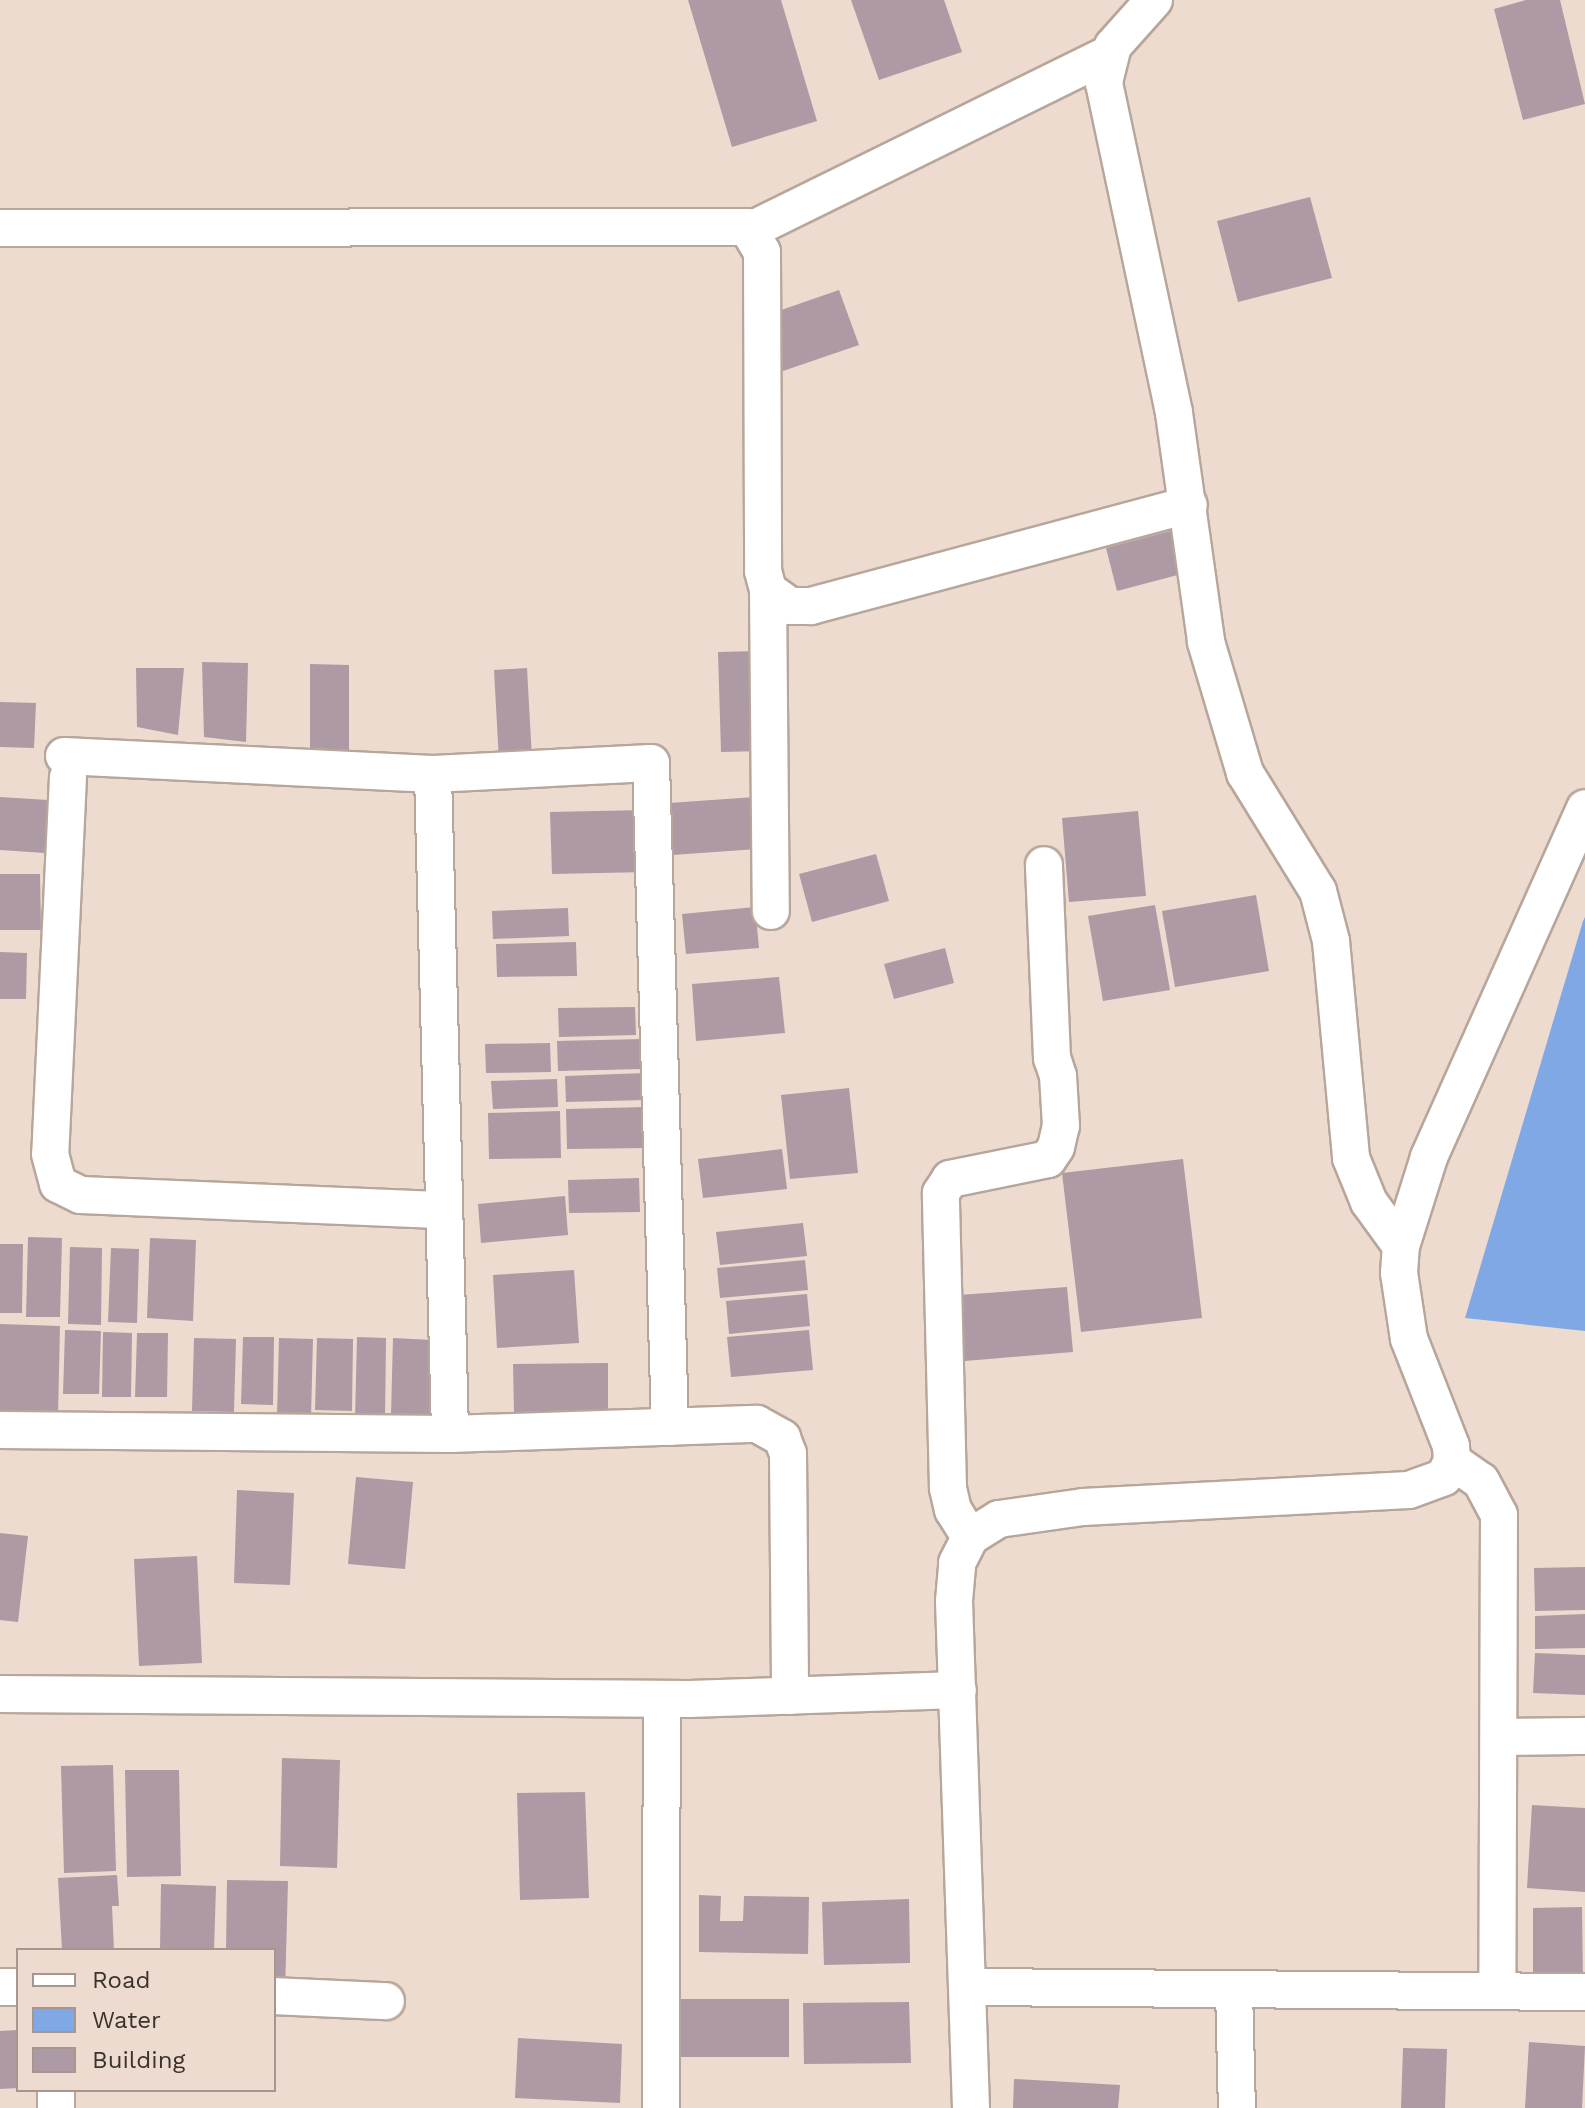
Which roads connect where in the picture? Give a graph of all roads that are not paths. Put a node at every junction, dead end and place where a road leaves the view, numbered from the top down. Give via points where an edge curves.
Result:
1 (1154, 0) edge
2 (1109, 54) junction
3 (0, 228) edge
4 (751, 230) junction
5 (1189, 505) junction
6 (768, 590) junction
7 (433, 774) junction
8 (1585, 808) edge
9 (1044, 865) dead end
10 (771, 911) dead end
11 (444, 1210) junction
12 (1401, 1246) junction
13 (670, 1427) junction
14 (0, 1430) edge
15 (450, 1434) junction
16 (1452, 1461) junction
17 (970, 1537) junction
18 (958, 1690) junction
19 (0, 1694) edge
20 (790, 1696) junction
21 (662, 1699) junction
22 (1585, 1736) edge
23 (1500, 1737) junction
24 (970, 1987) junction
25 (1234, 1989) junction
26 (1497, 1991) junction
27 (1585, 1992) edge
28 (276, 1996) edge
29 (386, 2001) dead end
30 (661, 2108) edge
31 (971, 2108) edge
32 (1237, 2108) edge

1 - 2 street via 1129,22
2 - 4 street
2 - 5 street via 1104,83
3 - 4 street via 737,225
4 - 6 street via 762,252 763,571
5 - 6 street via 811,606 790,606
5 - 12 street via 1215,685 1245,773 1318,891 1331,941 1351,1158 1369,1202
6 - 10 street
7 - 11 street
7 - 11 street via 66,766 50,1154 58,1184 81,1195
7 - 13 street via 651,763
8 - 12 street via 1429,1157
9 - 17 street via 1052,1058 1061,1126 1056,1147 1048,1159 950,1179 941,1193 948,1488 953,1510
11 - 15 street
12 - 16 street via 1399,1273 1409,1339 1451,1446
13 - 15 street
13 - 20 street via 757,1424 782,1438 788,1454
14 - 15 street
16 - 17 street via 1444,1477 1409,1490 1083,1507 999,1519
16 - 23 street via 1481,1481 1499,1515
17 - 18 street via 957,1563 954,1601
18 - 20 street
18 - 24 street
19 - 21 street
20 - 21 street
21 - 30 street
22 - 23 street
23 - 26 street
24 - 25 street
24 - 31 street
25 - 26 street
25 - 32 street
26 - 27 street
28 - 29 street

